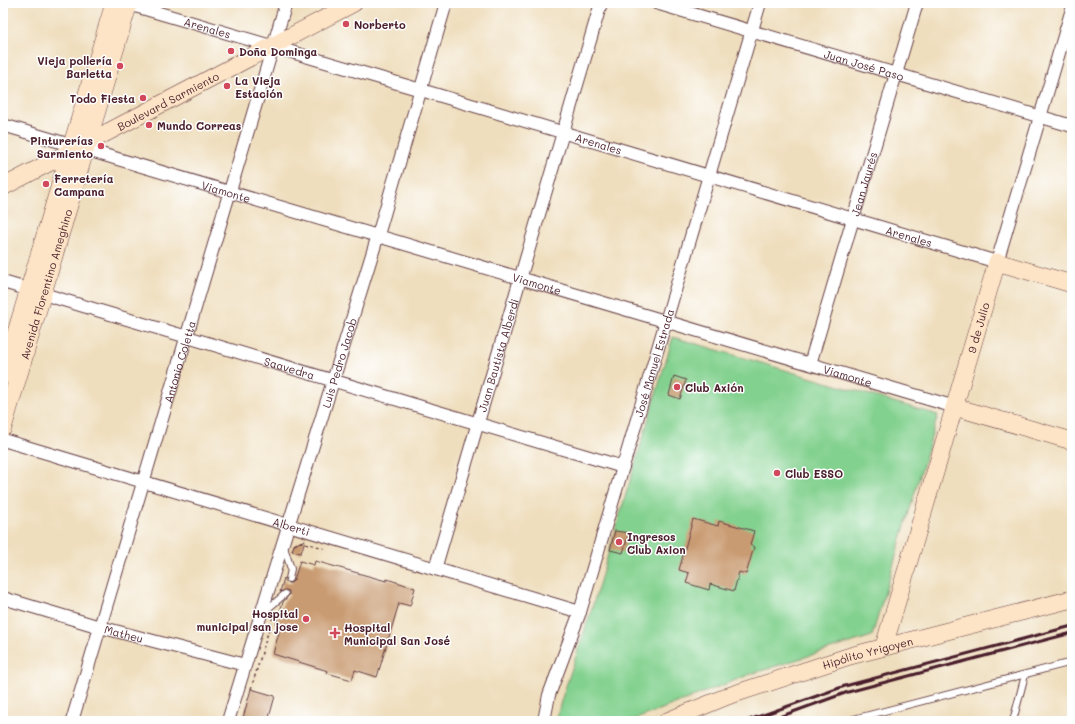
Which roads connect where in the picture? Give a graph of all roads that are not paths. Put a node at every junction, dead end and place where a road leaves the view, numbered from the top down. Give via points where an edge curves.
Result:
1 (124, 3) edge
2 (286, 3) edge
3 (354, 3) edge
4 (446, 3) edge
5 (601, 3) edge
6 (656, 3) edge
7 (760, 3) edge
8 (917, 3) edge
9 (1072, 9) edge
10 (751, 31) junction
11 (273, 46) junction
12 (896, 74) junction
13 (421, 90) junction
14 (1040, 117) junction
15 (3, 125) edge
16 (1072, 126) edge
17 (563, 132) junction
18 (79, 147) junction
19 (709, 175) junction
20 (3, 187) edge
21 (230, 192) junction
22 (853, 219) junction
23 (378, 235) junction
24 (997, 262) junction
25 (520, 278) junction
26 (3, 282) edge
27 (1072, 284) edge
28 (36, 292) junction
29 (666, 320) junction
30 (186, 337) junction
31 (810, 364) junction
32 (3, 376) edge
33 (333, 381) junction
34 (955, 406) junction
35 (477, 424) junction
36 (3, 428) edge
37 (3, 440) edge
38 (1072, 441) edge
39 (623, 467) junction
40 (144, 482) junction
41 (288, 525) junction
42 (283, 544) junction
43 (435, 569) junction
44 (289, 579) dead end
45 (285, 594) dead end
46 (3, 598) edge
47 (1072, 599) edge
48 (580, 612) junction
49 (261, 614) junction
50 (100, 627) junction
51 (884, 646) junction
52 (1072, 662) edge
53 (245, 665) junction
54 (1025, 675) junction
55 (72, 721) edge
56 (228, 721) edge
57 (544, 721) edge
58 (667, 721) edge
59 (846, 721) edge
60 (1013, 721) edge

1 - 11 street, Arenales
1 - 18 main road, Avenida Florentino Ameghino
2 - 11 street, Antonio Coletta
3 - 11 main road, Boulevard Sarmiento
4 - 13 street, Luis Pedro Jacob
5 - 17 street, Juan Bautista Alberdi
6 - 10 street, Juan José Paso
7 - 10 street, José Manuel Estrada
8 - 12 street, Jean Jaurés
9 - 14 street, 9 de Julio
10 - 12 street, Juan José Paso
10 - 19 street, José Manuel Estrada
11 - 13 street, Arenales
11 - 18 main road, Boulevard Sarmiento
11 - 21 street, Antonio Coletta
12 - 14 street, Juan José Paso
12 - 22 street, Jean Jaurés
13 - 17 street, Arenales
13 - 23 street, Luis Pedro Jacob
14 - 16 street, Juan José Paso
14 - 24 street, 9 de Julio
15 - 18 street, Viamonte
17 - 19 street, Arenales
17 - 25 street, Juan Bautista Alberdi
18 - 20 main road, Boulevard Sarmiento
18 - 21 street, Viamonte
18 - 28 main road, Avenida Florentino Ameghino
19 - 22 street, Arenales
19 - 29 street, José Manuel Estrada
21 - 23 street, Viamonte
21 - 30 street, Antonio Coletta
22 - 24 street, Arenales
22 - 31 street, Jean Jaurés
23 - 25 street, Viamonte
23 - 33 street, Luis Pedro Jacob
24 - 27 main road, Arenales
24 - 34 main road, 9 de Julio
25 - 29 street, Viamonte
25 - 35 street, Juan Bautista Alberdi
26 - 28 street, Saavedra
28 - 30 street, Saavedra
28 - 32 main road, Avenida Florentino Ameghino
28 - 36 main road, Avenida Florentino Ameghino
29 - 31 street, Viamonte
29 - 39 street, José Manuel Estrada
30 - 33 street, Saavedra
30 - 40 street, Antonio Coletta
31 - 34 street, Viamonte
33 - 35 street, Saavedra
33 - 41 street, Luis Pedro Jacob
34 - 38 main road, Viamonte
34 - 51 main road, 9 de Julio
35 - 39 street, Saavedra
35 - 43 street, Juan Bautista Alberdi
37 - 40 street, Alberti
39 - 48 street, José Manuel Estrada
40 - 41 street, Alberti
40 - 50 street, Antonio Coletta
41 - 42 street, Luis Pedro Jacob
41 - 43 street, Alberti
42 - 44 lane via 291,569
42 - 49 street, Luis Pedro Jacob
43 - 48 street, Alberti
45 - 49 lane
46 - 50 street, Matheu
47 - 51 main road, Hipólito Yrigoyen
48 - 57 street, José Manuel Estrada via 549,695
49 - 53 street, Luis Pedro Jacob
50 - 53 street, Matheu
50 - 55 street, Antonio Coletta
51 - 58 main road, Hipólito Yrigoyen via 728,696
52 - 54 lane
53 - 56 street, Luis Pedro Jacob
54 - 59 lane
54 - 60 lane

